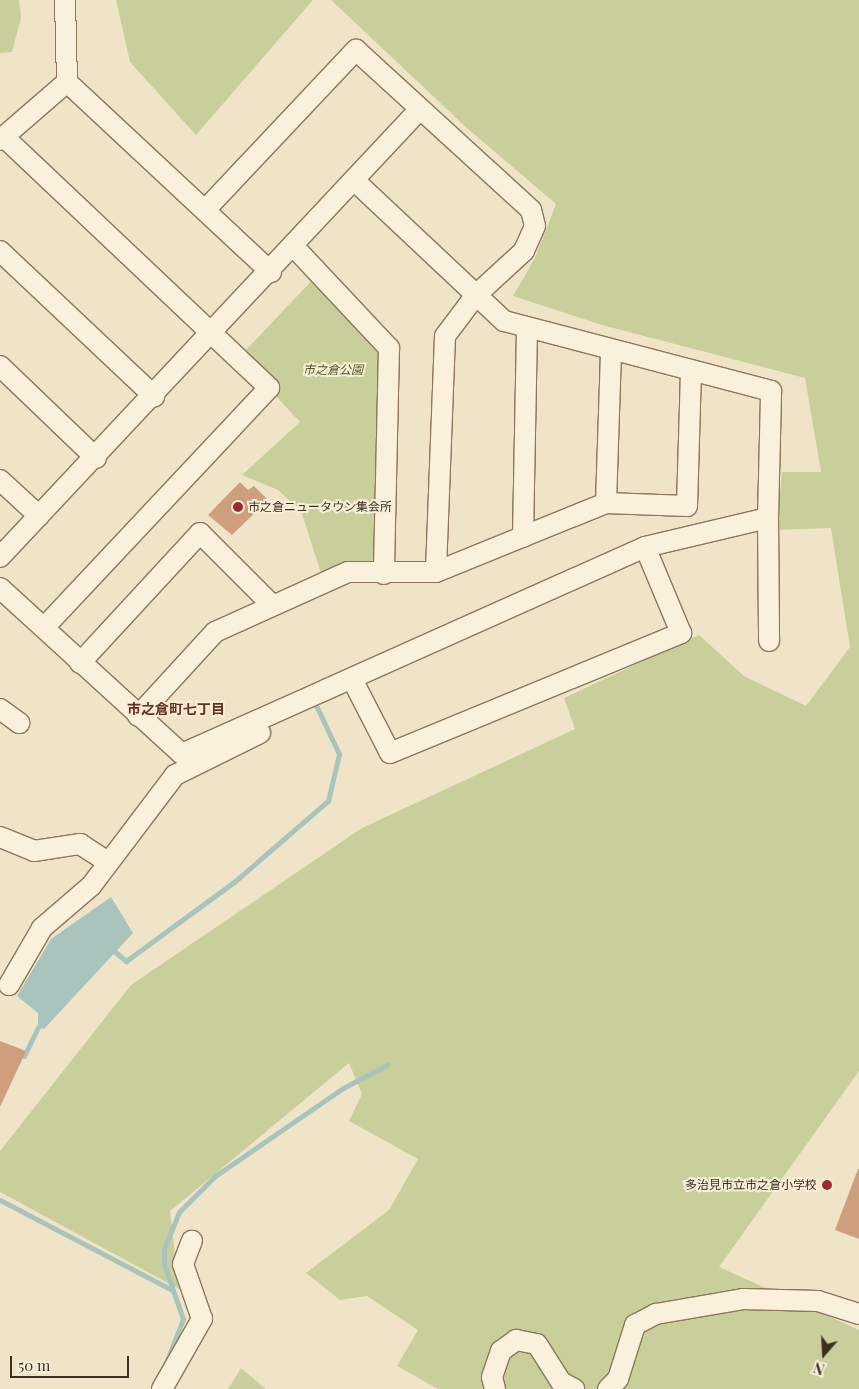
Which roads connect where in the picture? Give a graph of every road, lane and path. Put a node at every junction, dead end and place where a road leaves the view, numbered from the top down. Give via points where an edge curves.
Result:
1 (65, 0) edge
2 (67, 82) junction
3 (420, 109) junction
4 (2, 139) edge
5 (356, 181) junction
6 (206, 209) junction
7 (294, 247) junction
8 (0, 250) edge
9 (271, 272) junction
10 (476, 295) junction
11 (527, 330) junction
12 (214, 333) junction
13 (611, 351) junction
14 (0, 366) edge
15 (691, 373) junction
16 (154, 396) junction
17 (96, 458) junction
18 (0, 480) edge
19 (606, 503) junction
20 (39, 516) junction
21 (768, 518) junction
22 (524, 537) junction
23 (646, 547) junction
24 (0, 557) edge
25 (436, 572) junction
26 (384, 574) junction
27 (0, 588) edge
28 (271, 604) junction
29 (44, 628) junction
30 (769, 641) dead end
31 (80, 663) junction
32 (352, 679) junction
33 (298, 703) junction
34 (0, 708) edge
35 (138, 716) junction
36 (19, 723) dead end
37 (0, 837) edge
38 (108, 862) junction
39 (9, 986) dead end
40 (192, 1241) dead end
41 (859, 1314) edge
42 (162, 1389) edge
43 (495, 1389) edge
44 (574, 1389) edge
45 (608, 1389) edge

1 - 2 street
2 - 4 street
2 - 6 street
3 - 5 street
3 - 6 street via 356,50
3 - 10 street via 531,210 535,226 524,251
4 - 12 street
5 - 7 street
5 - 10 street
6 - 9 street
7 - 9 street
7 - 26 street via 389,348
8 - 16 street
9 - 12 street
10 - 11 street via 504,321
10 - 25 street via 445,336
11 - 13 street
11 - 22 street
12 - 16 street
12 - 29 street via 270,388
13 - 15 street
13 - 19 street
14 - 17 street
15 - 19 street via 687,506
15 - 21 street via 771,391
16 - 17 street
17 - 20 street
18 - 20 street
19 - 22 street
20 - 24 street
21 - 23 street
21 - 30 street
22 - 25 street
23 - 32 street
23 - 32 street via 681,632 390,753
25 - 26 street
26 - 28 street via 348,572
27 - 29 street
28 - 31 street via 200,533
28 - 35 street via 215,632
29 - 31 street
31 - 35 street
32 - 33 street
33 - 35 street via 182,754
33 - 38 street via 293,717 175,775
34 - 36 street
37 - 38 street via 34,851 80,844
38 - 39 street via 91,886 42,928
40 - 42 street via 183,1264 202,1319
41 - 45 street via 818,1301 743,1298 656,1314 636,1325 618,1379
43 - 44 street via 492,1376 501,1351 516,1340 537,1344 560,1382

